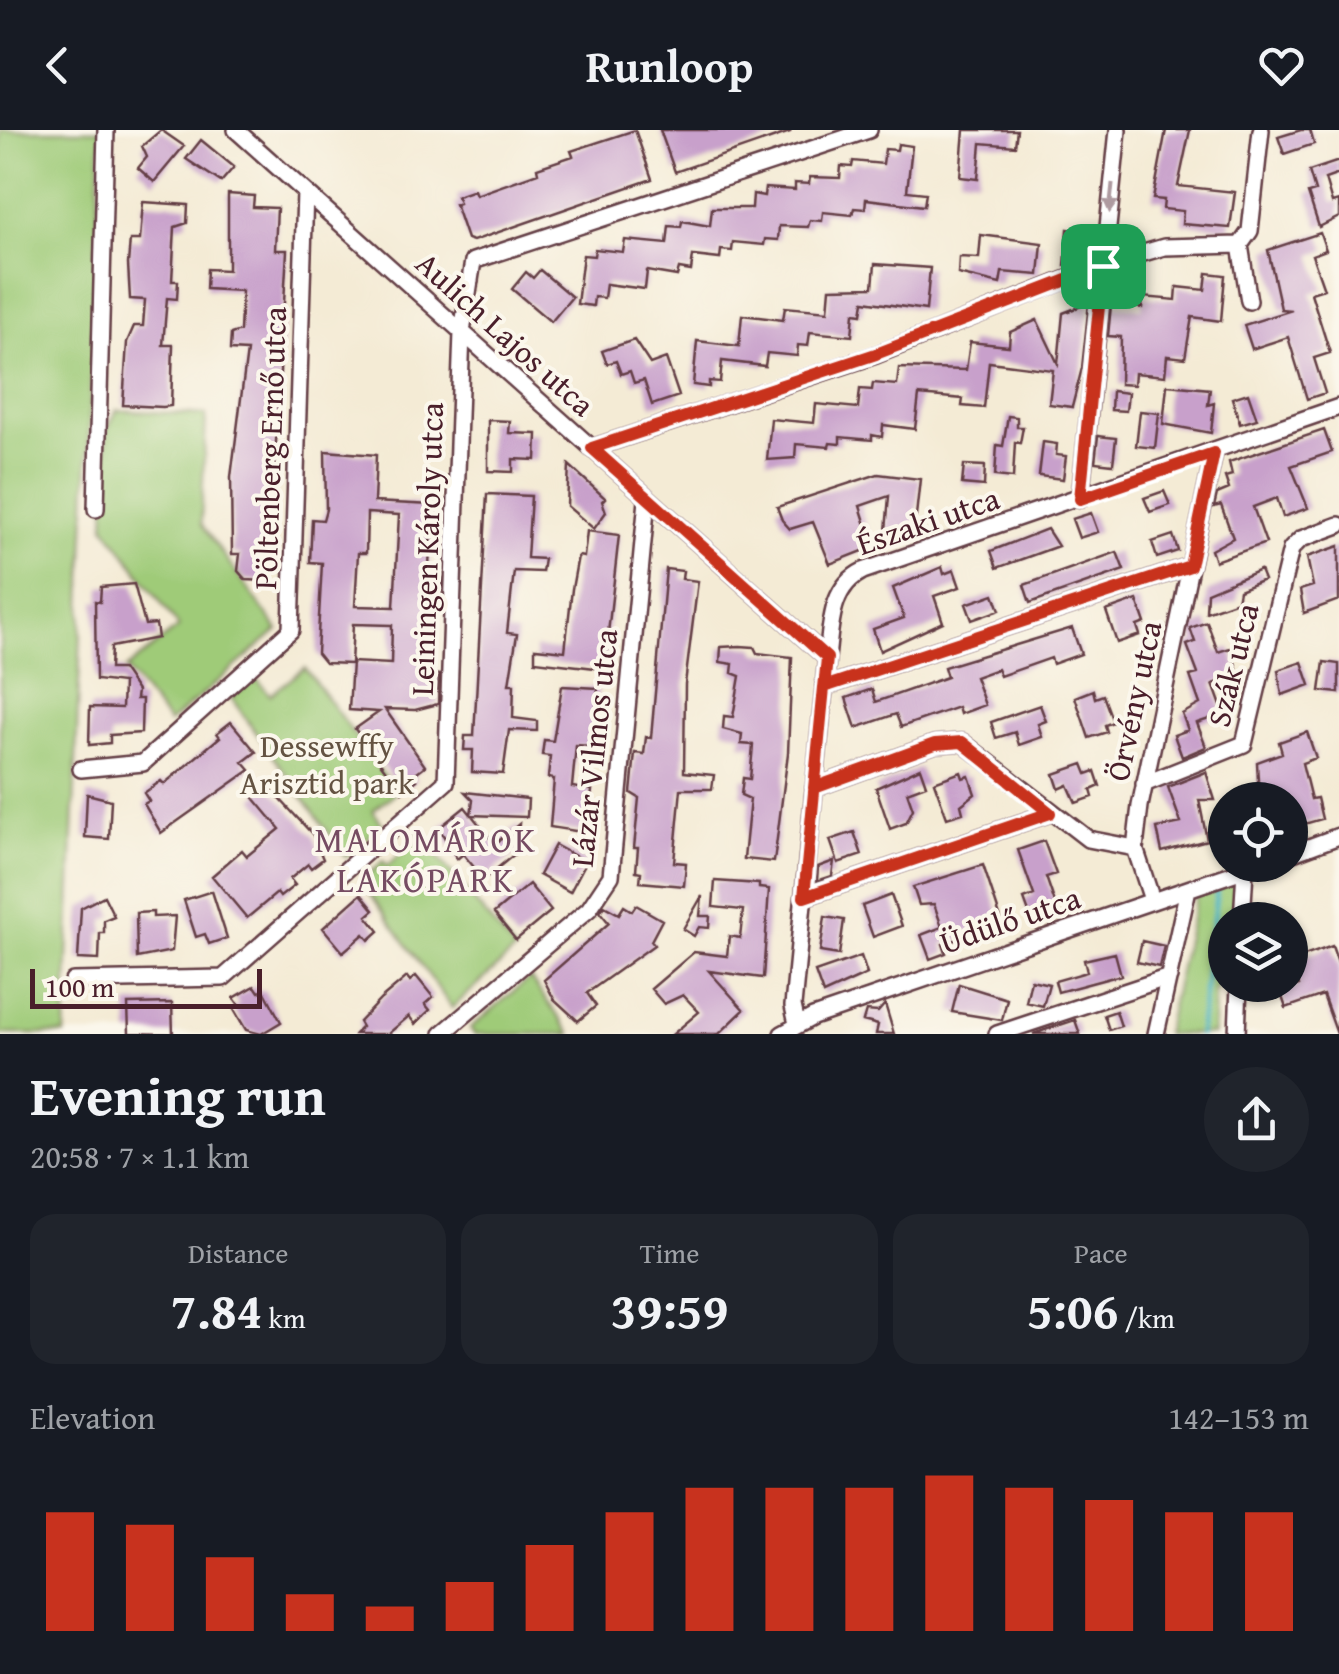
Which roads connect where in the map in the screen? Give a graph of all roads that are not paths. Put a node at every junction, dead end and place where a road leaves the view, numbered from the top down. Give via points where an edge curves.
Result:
1 (106, 130) edge
2 (236, 130) edge
3 (869, 130) edge
4 (1118, 130) edge
5 (1261, 130) edge
6 (305, 192) junction
7 (1240, 245) junction
8 (1103, 266) junction
9 (1249, 301) dead end
10 (462, 332) junction
11 (1339, 408) edge
12 (592, 448) junction
13 (1214, 453) junction
14 (1080, 499) junction
15 (647, 500) junction
16 (96, 509) dead end
17 (1339, 526) edge
18 (1190, 566) junction
19 (827, 658) junction
20 (824, 687) junction
21 (82, 769) dead end
22 (1144, 784) junction
23 (814, 788) junction
24 (1050, 813) junction
25 (1339, 836) edge
26 (1308, 847) edge
27 (1136, 848) junction
28 (1208, 882) edge
29 (1188, 889) junction
30 (804, 897) junction
31 (1152, 900) junction
32 (1169, 977) junction
33 (73, 981) dead end
34 (1238, 1002) edge
35 (797, 1024) junction
36 (442, 1034) edge
37 (782, 1034) edge
38 (998, 1034) edge
39 (1156, 1034) edge
40 (1237, 1034) edge

1 - 16 street
2 - 6 street, Aulich Lajos utca
3 - 10 street, Leiningen Károly utca via 473,261
4 -> 8 street
5 - 7 street via 1250,231
6 - 10 street, Aulich Lajos utca
6 - 21 street, Pöltenberg Ernő utca via 291,630 143,764
7 - 8 street via 1164,247
7 - 9 street
8 - 12 street via 876,354
8 - 14 street
10 - 12 street, Aulich Lajos utca
10 - 33 street, Leiningen Károly utca via 446,782 223,978
11 - 13 street, Északi utca
12 - 15 street, Aulich Lajos utca
13 - 14 street, Északi utca
13 - 18 street, Örvény utca
14 - 19 street, Északi utca via 853,576 836,599
15 - 19 street, Aulich Lajos utca
15 - 36 street, Lázár Vilmos utca via 611,876 589,908
17 - 22 street, Szák utca via 1300,539 1291,549 1244,744
18 - 20 street
18 - 22 street, Örvény utca
19 - 20 street, Északi utca
20 - 23 street, Északi utca
22 - 27 street, Örvény utca
23 - 24 street via 935,744 962,742
23 - 30 street, Északi utca
24 - 27 street via 1088,839
24 - 30 street
25 - 26 street
27 - 31 street, Örvény utca
28 - 29 street, Üdülő utca
29 - 31 street, Üdülő utca
29 - 32 street
30 - 35 street, Északi utca
31 - 35 street, Üdülő utca
32 - 38 street
32 - 39 street
34 - 40 street
35 - 37 street, Üdülő utca

